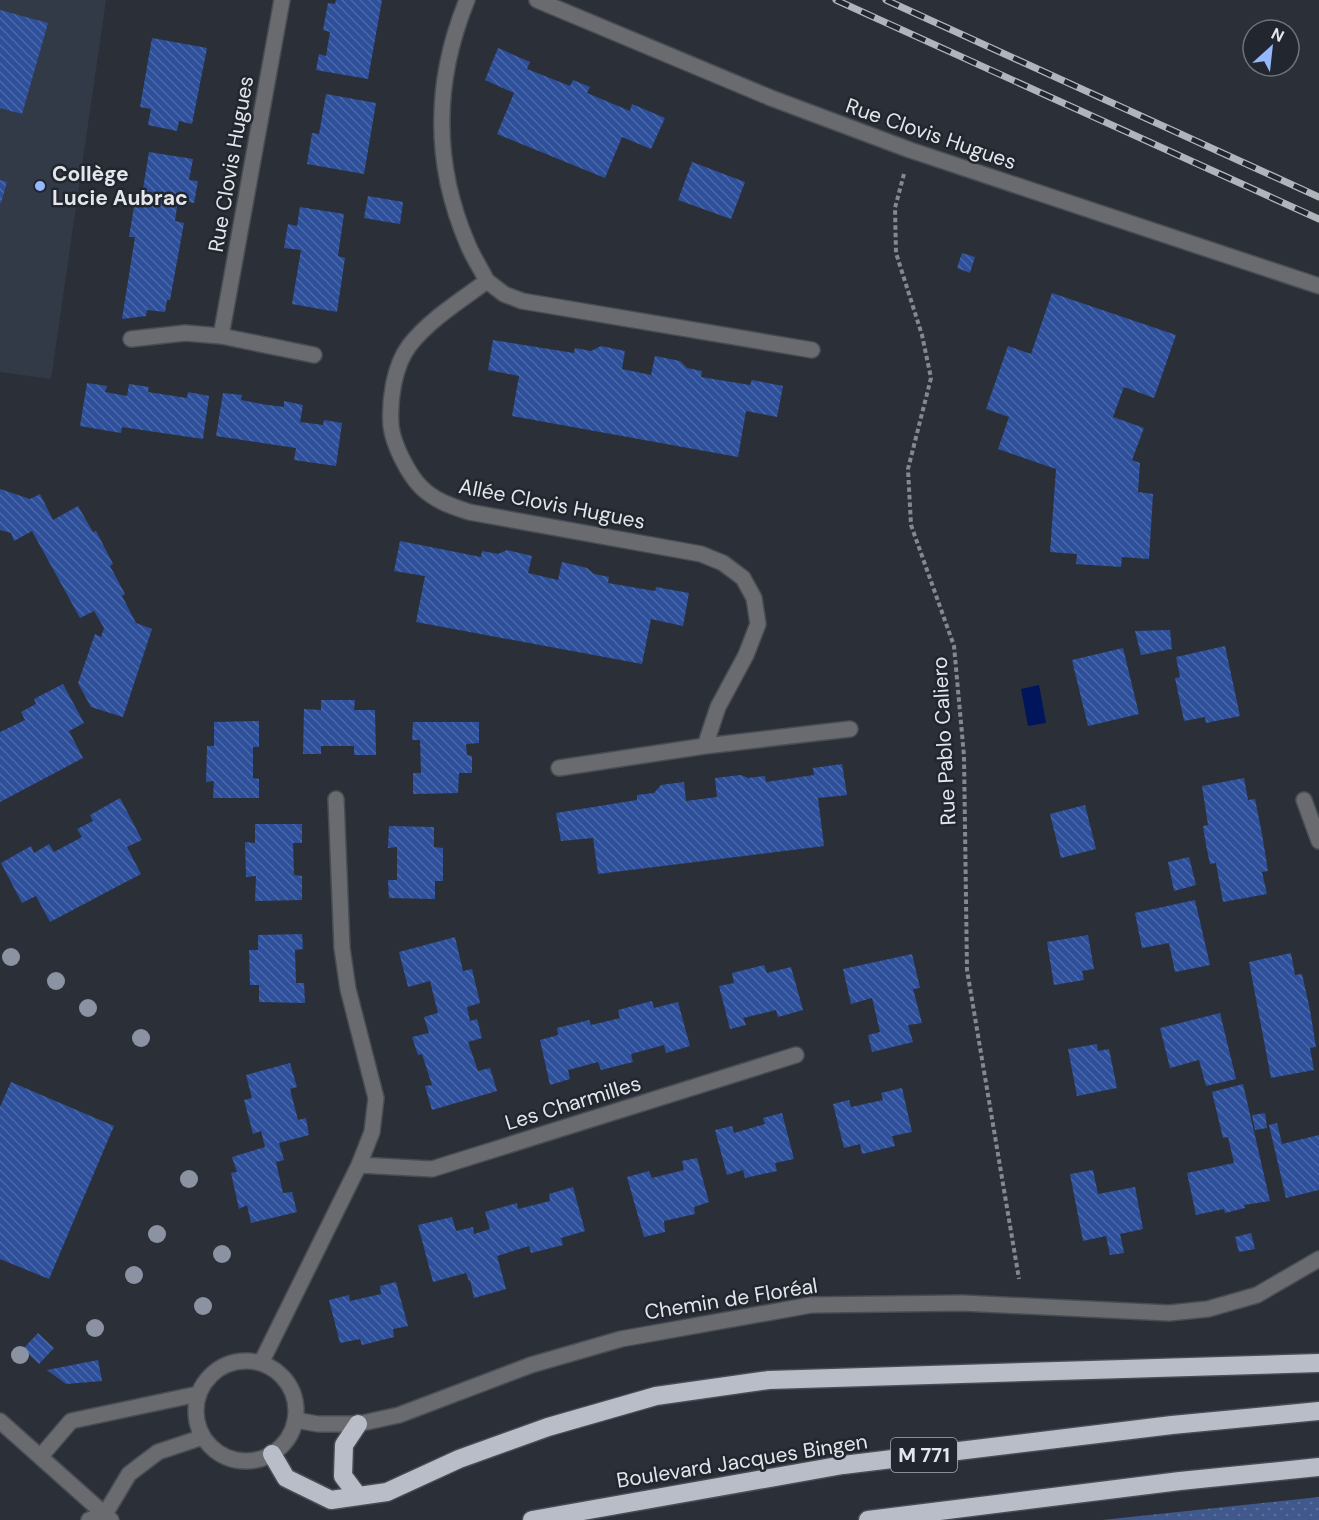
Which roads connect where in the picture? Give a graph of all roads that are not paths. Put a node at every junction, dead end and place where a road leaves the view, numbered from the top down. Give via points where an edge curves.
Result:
1 (282, 0) edge
2 (467, 0) edge
3 (537, 0) edge
4 (487, 281) junction
5 (1319, 286) edge
6 (221, 336) junction
7 (131, 339) dead end
8 (812, 350) dead end
9 (314, 355) dead end
10 (850, 729) dead end
11 (705, 746) junction
12 (558, 768) dead end
13 (336, 799) dead end
14 (1304, 800) dead end
15 (1319, 841) edge
16 (796, 1055) dead end
17 (359, 1165) junction
18 (1319, 1259) edge
19 (261, 1363) junction
20 (1319, 1363) edge
21 (198, 1394) junction
22 (1319, 1411) edge
23 (295, 1420) junction
24 (0, 1421) edge
25 (358, 1424) junction
26 (203, 1437) junction
27 (272, 1454) junction
28 (41, 1456) junction
29 (1319, 1467) edge
30 (358, 1496) junction
31 (108, 1517) edge
32 (89, 1520) edge
33 (532, 1520) edge
34 (868, 1520) edge

1 - 6 street, Rue Clovis Hugues
2 - 4 street via 454,32 446,70 442,152 448,189 468,246
3 - 5 street, Rue Clovis Hugues via 771,98 910,150
4 - 8 street via 522,301
4 - 11 street, Allée Clovis Hugues via 408,347 392,399 391,427 400,455 419,486 438,501 469,512 701,554 723,563 743,578 754,598 758,624 718,707
6 - 7 street via 185,333
6 - 9 street
10 - 11 street
11 - 12 street
13 - 17 street via 342,948 348,989 376,1098 372,1132
14 - 15 street
16 - 17 street, Les Charmilles via 432,1169
17 - 19 street
18 - 25 street, Chemin de Floréal via 1257,1295 1208,1309 1169,1313 962,1303 811,1305 621,1339 531,1365 399,1415
19 - 21 street via 230,1363 217,1370
19 - 23 street via 285,1379 296,1406
20 - 30 highway via 769,1380 656,1396 548,1426 459,1459 387,1492
21 - 26 street via 197,1423
21 - 28 street via 71,1421
22 - 33 highway, Boulevard Jacques Bingen / M 771 via 843,1465
23 - 25 street, Chemin de Floréal
23 - 27 street via 291,1434
24 - 28 street
25 - 30 highway via 344,1445 344,1476
26 - 27 street via 225,1457 241,1461
26 - 31 street via 158,1452 129,1474
27 - 30 highway via 286,1478 331,1500
28 - 31 street
29 - 34 highway
31 - 32 street

